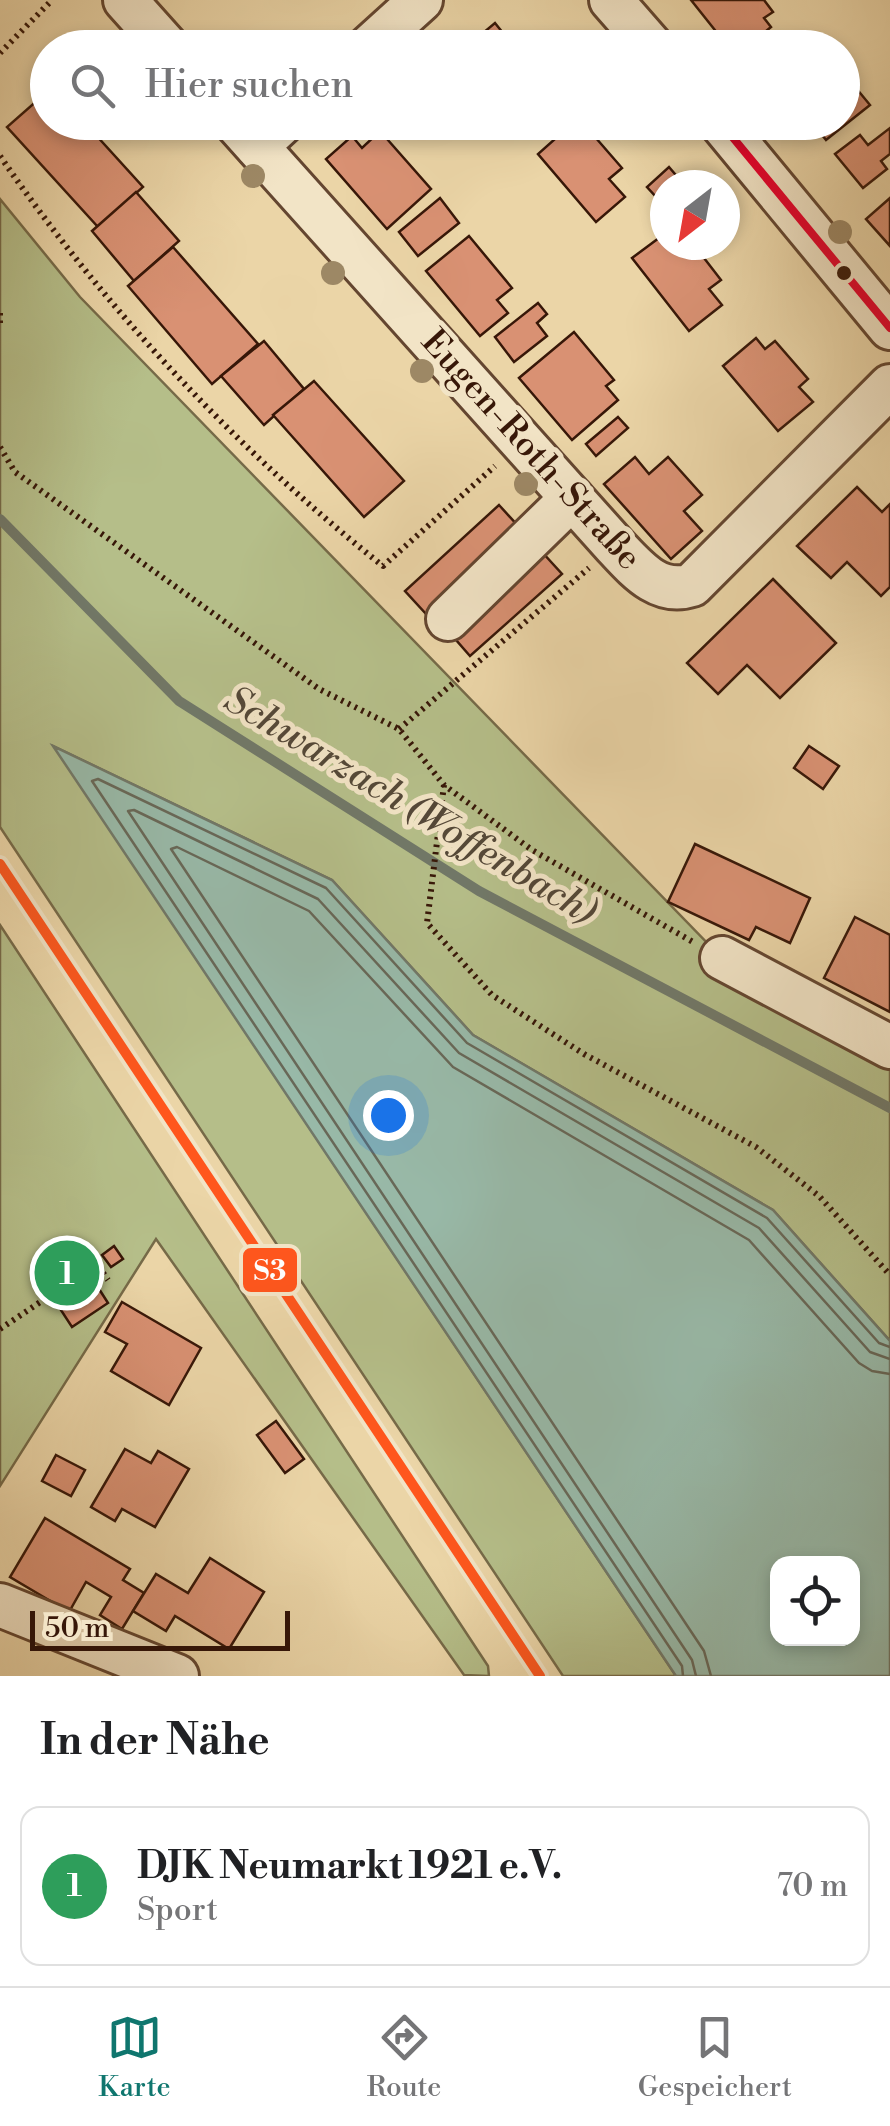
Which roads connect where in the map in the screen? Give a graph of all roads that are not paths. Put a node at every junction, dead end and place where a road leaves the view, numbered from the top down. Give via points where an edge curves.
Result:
1 (125, 0) edge
2 (421, 0) edge
3 (611, 0) edge
4 (152, 30) edge
5 (388, 30) edge
6 (638, 30) edge
7 (267, 140) edge
8 (735, 140) edge
9 (890, 328) edge
10 (890, 386) edge
11 (572, 498) junction
12 (448, 619) dead end
13 (722, 958) road end
14 (890, 1047) edge
15 (0, 1605) edge
16 (177, 1676) edge

1 - 4 street
2 - 5 street
3 - 6 street
7 - 11 street, Eugen-Roth-Straße
8 - 9 street
10 - 11 street, Eugen-Roth-Straße via 692,585 656,584
11 - 12 street
13 - 14 street
15 - 16 street

